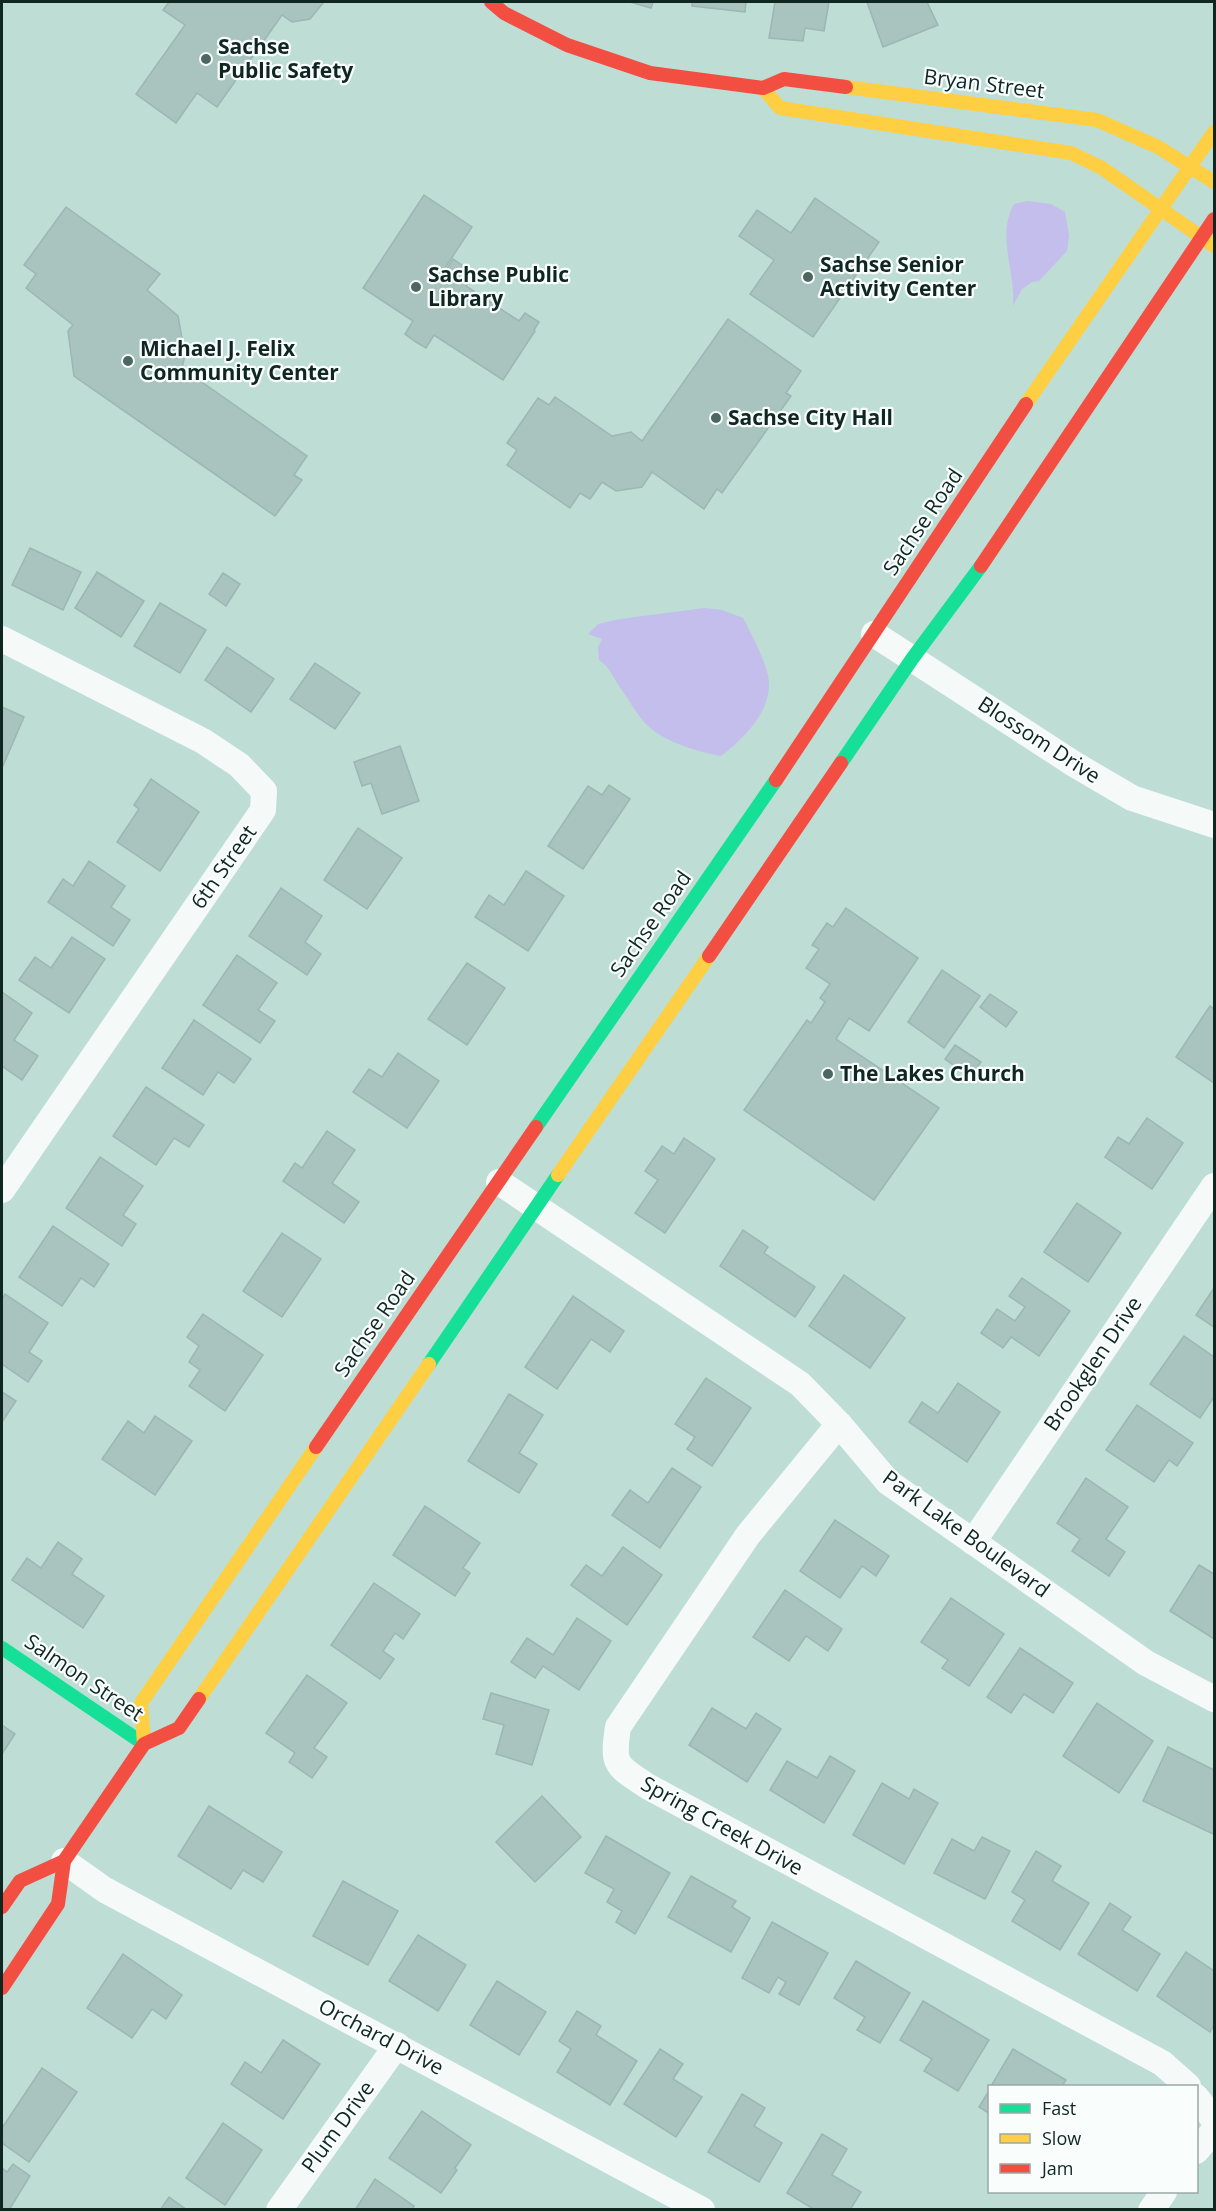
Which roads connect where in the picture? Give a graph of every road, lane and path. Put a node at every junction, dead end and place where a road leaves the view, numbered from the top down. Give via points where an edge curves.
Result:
1 (491, 2) edge
2 (762, 88) junction
3 (1215, 132) edge
4 (1192, 166) junction
5 (1215, 182) edge
6 (1162, 209) junction
7 (1215, 219) edge
8 (1201, 237) junction
9 (1215, 246) edge
10 (874, 634) junction
11 (2, 639) edge
12 (912, 658) junction
13 (1215, 825) edge
14 (499, 1182) junction
15 (1215, 1186) edge
16 (2, 1190) edge
17 (537, 1208) junction
18 (839, 1424) junction
19 (973, 1542) junction
20 (2, 1648) edge
21 (1215, 1698) edge
22 (144, 1744) junction
23 (64, 1861) junction
24 (2, 1907) edge
25 (2, 1988) edge
26 (397, 2045) junction
27 (1187, 2085) edge
28 (1198, 2098) edge
29 (1215, 2120) edge
30 (1215, 2131) edge
31 (1198, 2150) edge
32 (1163, 2193) edge
33 (279, 2210) edge
34 (702, 2210) edge
35 (1151, 2210) edge

1 - 2 main road, Bryan Street via 504,13 567,45 650,73
2 - 4 main road, Bryan Street via 784,79 1097,120
2 - 6 main road via 780,108 1071,153 1102,168
3 - 4 main road, Sachse Road
4 - 5 main road, Bryan Street
4 - 6 main road, Sachse Road
6 - 8 main road
6 - 10 main road, Sachse Road via 1032,395
7 - 8 main road
8 - 9 main road
8 - 12 main road via 984,562
10 - 12 street, Blossom Drive
10 - 14 main road, Sachse Road
11 - 16 street, 6th Street via 203,741 239,765 264,791 263,810
12 - 13 street, Blossom Drive via 1132,798
12 - 17 main road
14 - 17 street, Park Lake Boulevard
14 - 22 main road, Sachse Road via 141,1703
15 - 19 street, Brookglen Drive
17 - 18 street, Park Lake Boulevard via 800,1384
17 - 22 main road via 179,1728
18 - 19 street, Park Lake Boulevard via 888,1482
18 - 27 street, Spring Creek Drive via 748,1535 618,1727 615,1751 621,1768 647,1786 1162,2063
19 - 21 street, Park Lake Boulevard via 1146,1663
20 - 22 main road, Salmon Street
22 - 23 main road
23 - 24 main road via 20,1881
23 - 25 main road via 58,1905
23 - 26 street, Orchard Drive via 105,1890
26 - 33 street, Plum Drive
26 - 34 street, Orchard Drive
28 - 29 street
30 - 31 street
32 - 35 street

